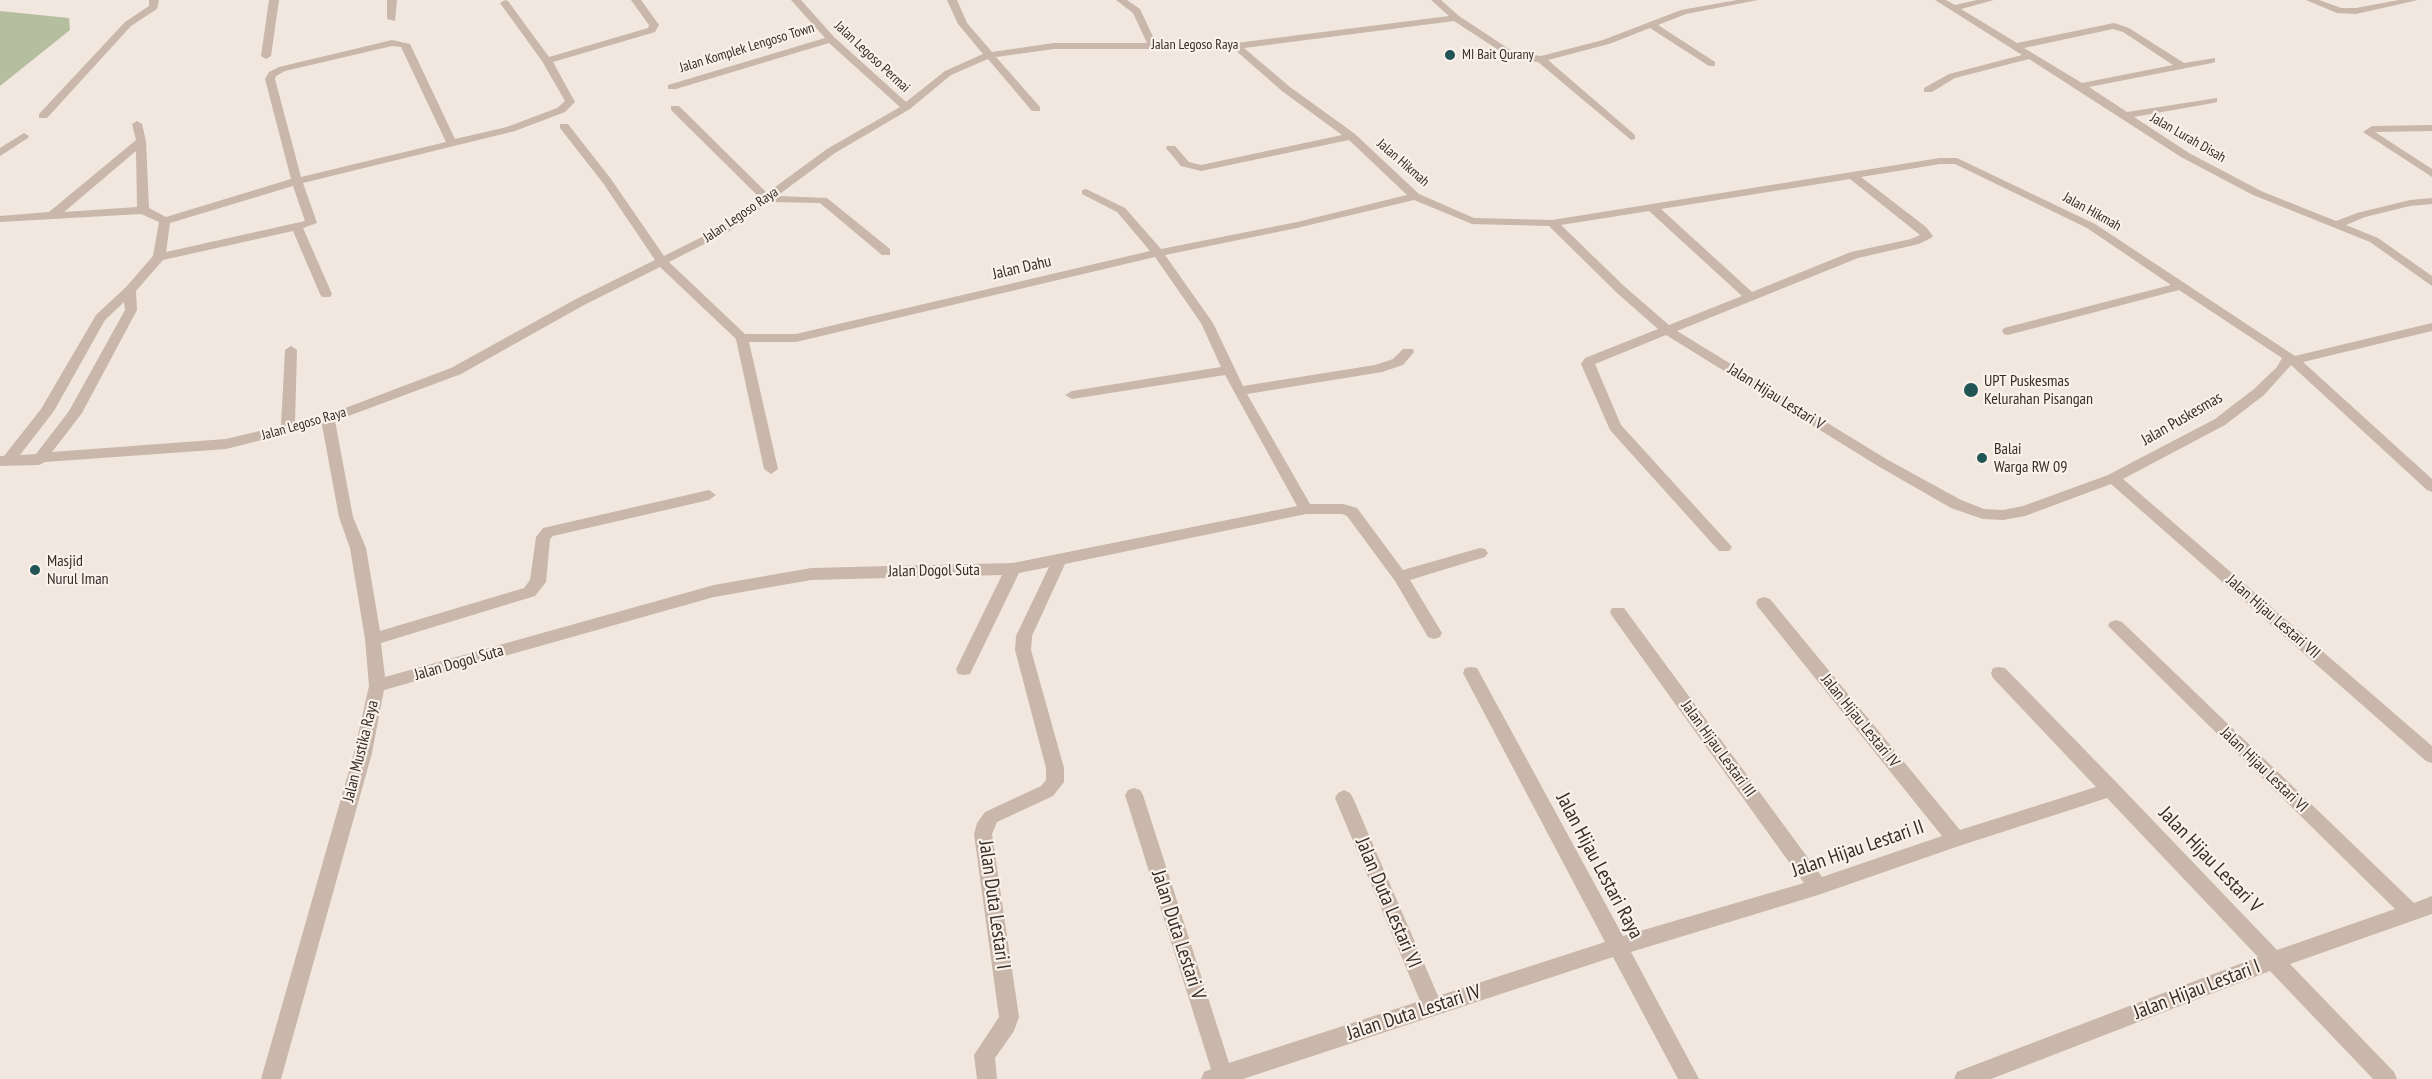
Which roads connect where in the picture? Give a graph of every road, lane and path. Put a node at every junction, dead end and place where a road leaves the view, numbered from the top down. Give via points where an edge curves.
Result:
1 (154, 0) edge
2 (274, 0) edge
3 (392, 0) edge
4 (636, 0) edge
5 (796, 0) edge
6 (952, 0) edge
7 (1121, 0) edge
8 (1436, 0) edge
9 (1753, 0) edge
10 (1940, 0) edge
11 (1989, 0) edge
12 (2311, 0) edge
13 (2413, 0) edge
14 (505, 3) dead end
15 (1955, 8) junction
16 (392, 18) dead end
17 (1456, 18) junction
18 (1651, 25) junction
19 (831, 39) junction
20 (1152, 45) junction
21 (1236, 46) junction
22 (2014, 47) junction
23 (988, 55) junction
24 (266, 56) dead end
25 (2029, 56) junction
26 (1541, 59) junction
27 (2212, 60) dead end
28 (547, 61) junction
29 (1712, 64) dead end
30 (2182, 66) junction
31 (2080, 86) junction
32 (672, 87) dead end
33 (1928, 90) dead end
34 (2213, 100) dead end
35 (906, 107) junction
36 (675, 108) dead end
37 (1036, 109) dead end
38 (43, 116) dead end
39 (2123, 116) junction
40 (137, 124) dead end
41 (564, 126) dead end
42 (2432, 128) edge
43 (24, 136) dead end
44 (1351, 136) junction
45 (1631, 137) dead end
46 (141, 141) junction
47 (452, 144) junction
48 (1171, 148) dead end
49 (0, 153) edge
50 (2432, 174) edge
51 (1853, 176) junction
52 (297, 181) junction
53 (1086, 192) dead end
54 (1415, 196) junction
55 (768, 199) junction
56 (2432, 201) edge
57 (1653, 208) junction
58 (143, 210) junction
59 (53, 215) junction
60 (0, 219) edge
61 (165, 221) junction
62 (1552, 223) junction
63 (2336, 225) junction
64 (297, 227) junction
65 (886, 252) dead end
66 (1158, 253) junction
67 (159, 257) junction
68 (662, 262) junction
69 (2432, 282) edge
70 (2181, 286) junction
71 (130, 290) junction
72 (326, 294) dead end
73 (1749, 296) junction
74 (2432, 327) edge
75 (1668, 331) junction
76 (2008, 331) dead end
77 (742, 338) junction
78 (291, 350) dead end
79 (1408, 352) dead end
80 (2290, 360) junction
81 (1229, 370) junction
82 (1239, 391) junction
83 (1072, 395) dead end
84 (328, 418) junction
85 (289, 430) junction
86 (55, 438) junction
87 (24, 441) junction
88 (39, 460) junction
89 (4, 461) edge
90 (771, 469) dead end
91 (2113, 478) junction
92 (2432, 487) edge
93 (709, 495) dead end
94 (1306, 509) junction
95 (1724, 547) dead end
96 (1480, 553) dead end
97 (1060, 559) junction
98 (1014, 569) junction
99 (1400, 577) junction
100 (1764, 603) dead end
101 (1618, 612) dead end
102 (2116, 626) dead end
103 (1434, 633) dead end
104 (373, 639) junction
105 (964, 669) dead end
106 (1471, 673) dead end
107 (2000, 673) dead end
108 (377, 686) junction
109 (2432, 756) edge
110 (2112, 789) junction
111 (1134, 795) dead end
112 (1344, 798) dead end
113 (1956, 839) junction
114 (1818, 887) junction
115 (2432, 905) edge
116 (2412, 913) junction
117 (1617, 947) junction
118 (2275, 960) junction
119 (1433, 1007) junction
120 (1217, 1077) edge
121 (271, 1079) edge
122 (987, 1079) edge
123 (1689, 1079) edge
124 (1964, 1079) edge
125 (2387, 1079) edge

1 - 38 street via 154,7 128,24
2 - 24 street
3 - 16 street
4 - 28 street via 654,25 652,30
5 - 19 street, Jalan Legoso Permai
6 - 23 street via 960,19
7 - 20 street via 1137,11
8 - 17 street
9 - 18 street via 1684,12
10 - 15 street, Jalan Lurah Disah
11 - 15 street
12 - 13 street via 2356,11
14 - 28 street
15 - 22 street, Jalan Lurah Disah
17 - 21 street, Jalan Legoso Raya
17 - 26 street via 1506,51
18 - 26 street
18 - 29 street
19 - 32 street, Jalan Komplek Lengoso Town
19 - 35 street, Jalan Legoso Permai
20 - 21 street, Jalan Legoso Raya
20 - 23 street, Jalan Legoso Raya via 1054,46
21 - 44 street, Jalan Hikmah via 1286,89
22 - 25 street, Jalan Lurah Disah
22 - 30 street via 2114,26
23 - 35 street, Jalan Legoso Raya via 955,68
23 - 37 street
25 - 31 street, Jalan Lurah Disah
25 - 33 street via 1952,76
26 - 45 street
27 - 30 street
28 - 47 street via 570,102 561,111
30 - 31 street
31 - 39 street, Jalan Lurah Disah
34 - 39 street
35 - 55 street, Jalan Legoso Raya via 831,152
36 - 55 street
39 - 63 street, Jalan Lurah Disah via 2257,193
40 - 46 street
41 - 68 street
42 - 50 street via 2368,132
43 - 49 street
44 - 48 street via 1201,168 1185,164
44 - 54 street, Jalan Hikmah
46 - 58 street
46 - 59 street
47 - 52 street
47 - 52 street via 405,44 392,43 282,69 270,79
51 - 57 street, Jalan Hikmah
51 - 70 street, Jalan Hikmah via 1957,161 2091,226
51 - 73 street via 1927,236 1855,255
52 - 61 street
52 - 64 street via 312,220
53 - 66 street via 1121,210
54 - 62 street, Jalan Hikmah via 1472,221
54 - 66 street, Jalan Dahu
55 - 65 street via 823,200
55 - 68 street, Jalan Legoso Raya via 724,230
56 - 63 street via 2361,215
57 - 62 street, Jalan Hikmah
57 - 73 street
58 - 59 street
58 - 61 street
59 - 60 street
61 - 67 street
62 - 75 street, Jalan Hijau Lestari V
63 - 69 street, Jalan Lurah Disah via 2382,244
64 - 67 street
64 - 72 street
66 - 77 street, Jalan Dahu via 796,338
66 - 81 street via 1207,323
67 - 71 street
68 - 77 street
68 - 84 street, Jalan Legoso Raya via 456,371
70 - 76 street
70 - 80 street, Jalan Hikmah
71 - 86 street via 131,310 75,413
71 - 87 street via 100,318 47,411
73 - 75 street
74 - 80 street
75 - 91 street, Jalan Hijau Lestari V via 1883,463 1956,504 1983,514 2003,516 2025,511
75 - 95 street via 1590,362 1588,367 1614,427
77 - 90 street
78 - 85 street
79 - 82 street via 1398,362 1377,369
80 - 91 street, Jalan Puskesmas via 2259,392 2220,422
80 - 92 street, Jalan Hikmah
81 - 82 street
81 - 83 street
82 - 94 street
84 - 85 street, Jalan Legoso Raya
84 - 104 street, Jalan Mustika Raya via 346,516 358,548
85 - 88 street, Jalan Legoso Raya via 226,444
86 - 87 street
86 - 88 street
87 - 89 street
88 - 89 street, Jalan Legoso Raya
91 - 109 street, Jalan Hijau Lestari VII
93 - 104 street via 548,532 543,537 538,582 529,592
94 - 97 street, Jalan Dogol Suta
94 - 99 street, Jalan Dogol Suta via 1352,512
96 - 99 street
97 - 98 street, Jalan Dogol Suta
97 - 122 street, Jalan Duta Lestari I via 1024,636 1023,650 1055,768 1055,782 1047,792 991,817 983,834 1009,1017 984,1055
98 - 105 street
98 - 108 street, Jalan Dogol Suta via 811,574 714,591
99 - 103 street, Jalan Dogol Suta
100 - 113 street, Jalan Hijau Lestari IV
101 - 114 street, Jalan Hijau Lestari III
102 - 116 street, Jalan Hijau Lestari VI
104 - 108 street, Jalan Mustika Raya
106 - 117 street, Jalan Hijau Lestari Raya
107 - 110 street, Jalan Hijau Lestari V
108 - 121 street, Jalan Mustika Raya via 363,753
110 - 113 street, Jalan Hijau Lestari II
110 - 118 street, Jalan Hijau Lestari V
111 - 120 street, Jalan Duta Lestari V
112 - 119 street, Jalan Duta Lestari VI
113 - 114 street, Jalan Hijau Lestari II
114 - 117 street, Jalan Hijau Lestari II
115 - 116 street, Jalan Hijau Lestari I
116 - 118 street, Jalan Hijau Lestari I
117 - 119 street, Jalan Duta Lestari IV
117 - 123 street, Jalan Hijau Lestari Raya
118 - 124 street, Jalan Hijau Lestari I
118 - 125 street, Jalan Hijau Lestari V
119 - 120 street, Jalan Duta Lestari IV

